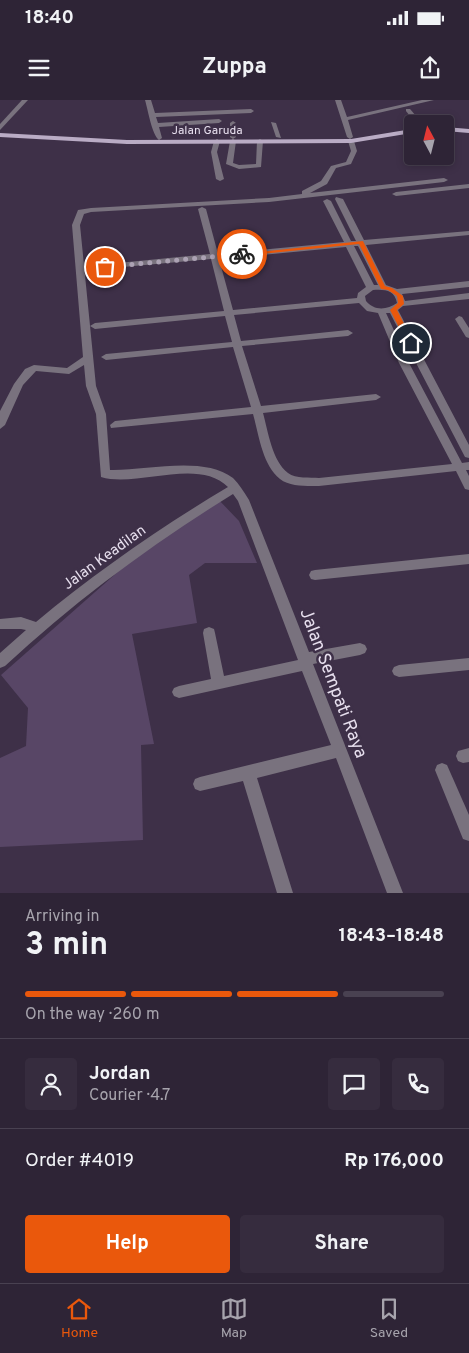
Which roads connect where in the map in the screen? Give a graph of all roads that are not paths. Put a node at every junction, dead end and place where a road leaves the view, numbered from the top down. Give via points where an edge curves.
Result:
1 (25, 100) edge
2 (148, 100) edge
3 (338, 100) edge
4 (389, 100) edge
5 (431, 100) edge
6 (397, 106) junction
7 (408, 110) dead end
8 (251, 111) dead end
9 (412, 115) edge
10 (151, 116) junction
11 (345, 119) junction
12 (219, 121) dead end
13 (233, 123) dead end
14 (273, 123) dead end
15 (154, 126) junction
16 (0, 128) edge
17 (454, 128) edge
18 (469, 130) edge
19 (404, 131) edge
20 (0, 134) edge
21 (279, 137) junction
22 (158, 138) junction
23 (233, 139) junction
24 (260, 139) junction
25 (350, 139) junction
26 (127, 140) junction
27 (217, 141) junction
28 (220, 180) dead end
29 (444, 180) dead end
30 (469, 186) edge
31 (299, 197) junction
32 (339, 200) junction
33 (327, 201) junction
34 (202, 209) junction
35 (81, 218) dead end
36 (469, 233) edge
37 (361, 242) junction
38 (350, 243) junction
39 (214, 256) junction
40 (90, 268) dead end
41 (469, 284) edge
42 (371, 288) junction
43 (383, 288) junction
44 (396, 292) junction
45 (469, 296) edge
46 (360, 300) junction
47 (397, 307) junction
48 (381, 311) junction
49 (229, 313) junction
50 (459, 319) dead end
51 (95, 326) dead end
52 (468, 332) edge
53 (348, 333) dead end
54 (237, 344) junction
55 (106, 357) dead end
56 (89, 358) junction
57 (376, 397) dead end
58 (256, 409) junction
59 (0, 424) edge
60 (115, 426) dead end
61 (469, 454) edge
62 (464, 467) edge
63 (469, 486) edge
64 (235, 488) junction
65 (469, 559) edge
66 (315, 575) dead end
67 (1, 624) edge
68 (37, 628) junction
69 (209, 633) dead end
70 (360, 649) dead end
71 (0, 662) edge
72 (306, 662) junction
73 (469, 664) edge
74 (398, 672) dead end
75 (219, 684) junction
76 (179, 692) dead end
77 (341, 750) junction
78 (442, 770) dead end
79 (248, 773) junction
80 (200, 784) dead end
81 (469, 833) edge
82 (285, 893) edge
83 (395, 893) edge

1 - 16 street
2 - 10 street
3 - 11 street
4 - 6 street
5 - 6 street
6 - 11 street
7 - 9 street
8 - 10 street
10 - 15 street
11 - 25 street
12 - 15 street
13 - 23 street
14 - 21 street
15 - 22 street
17 - 18 main road
19 - 25 main road, Jalan Garuda via 371,139
20 - 26 main road, Jalan Garuda
21 - 24 main road, Jalan Garuda
21 - 25 main road, Jalan Garuda
22 - 23 main road, Jalan Garuda
22 - 26 main road, Jalan Garuda
23 - 24 main road, Jalan Garuda
23 - 24 street via 229,164 240,167 259,166
23 - 27 main road, Jalan Garuda
24 - 25 main road, Jalan Garuda
25 - 31 street via 354,151 350,163 333,167 324,182
26 - 27 main road, Jalan Garuda
27 - 28 street via 214,152
29 - 31 street
30 - 32 street
31 - 56 street via 81,212 76,225
32 - 33 street
32 - 37 street
33 - 34 street
33 - 38 street
34 - 35 street
34 - 39 street
36 - 37 street
37 - 38 street
37 - 43 street
38 - 39 street
38 - 42 street
39 - 40 street
39 - 49 street
41 - 44 street
42 - 43 street
42 - 46 street via 361,295
43 - 44 street
44 - 47 street via 400,296
45 - 47 street
46 - 48 street via 364,305
46 - 49 street
47 - 48 street
47 - 61 street
48 - 62 street via 404,363
49 - 51 street
49 - 54 street
50 - 52 street
53 - 54 street
54 - 55 street
54 - 58 street
56 - 59 street via 69,371 30,369
56 - 64 street via 91,386 101,414 105,474 209,471 226,479
57 - 58 street
58 - 60 street
58 - 62 street via 272,461 284,477 318,482
62 - 63 street
64 - 68 street, Jalan Keadilan via 110,570
64 - 72 street, Jalan Sempati Raya via 243,500
65 - 66 street
67 - 68 street via 21,623
68 - 71 street, Jalan Keadilan
69 - 75 street
70 - 72 street
72 - 75 street
72 - 77 street, Jalan Sempati Raya
73 - 74 street
75 - 76 street
77 - 79 street
77 - 83 street, Jalan Sempati Raya
78 - 81 street
79 - 80 street
79 - 82 street

